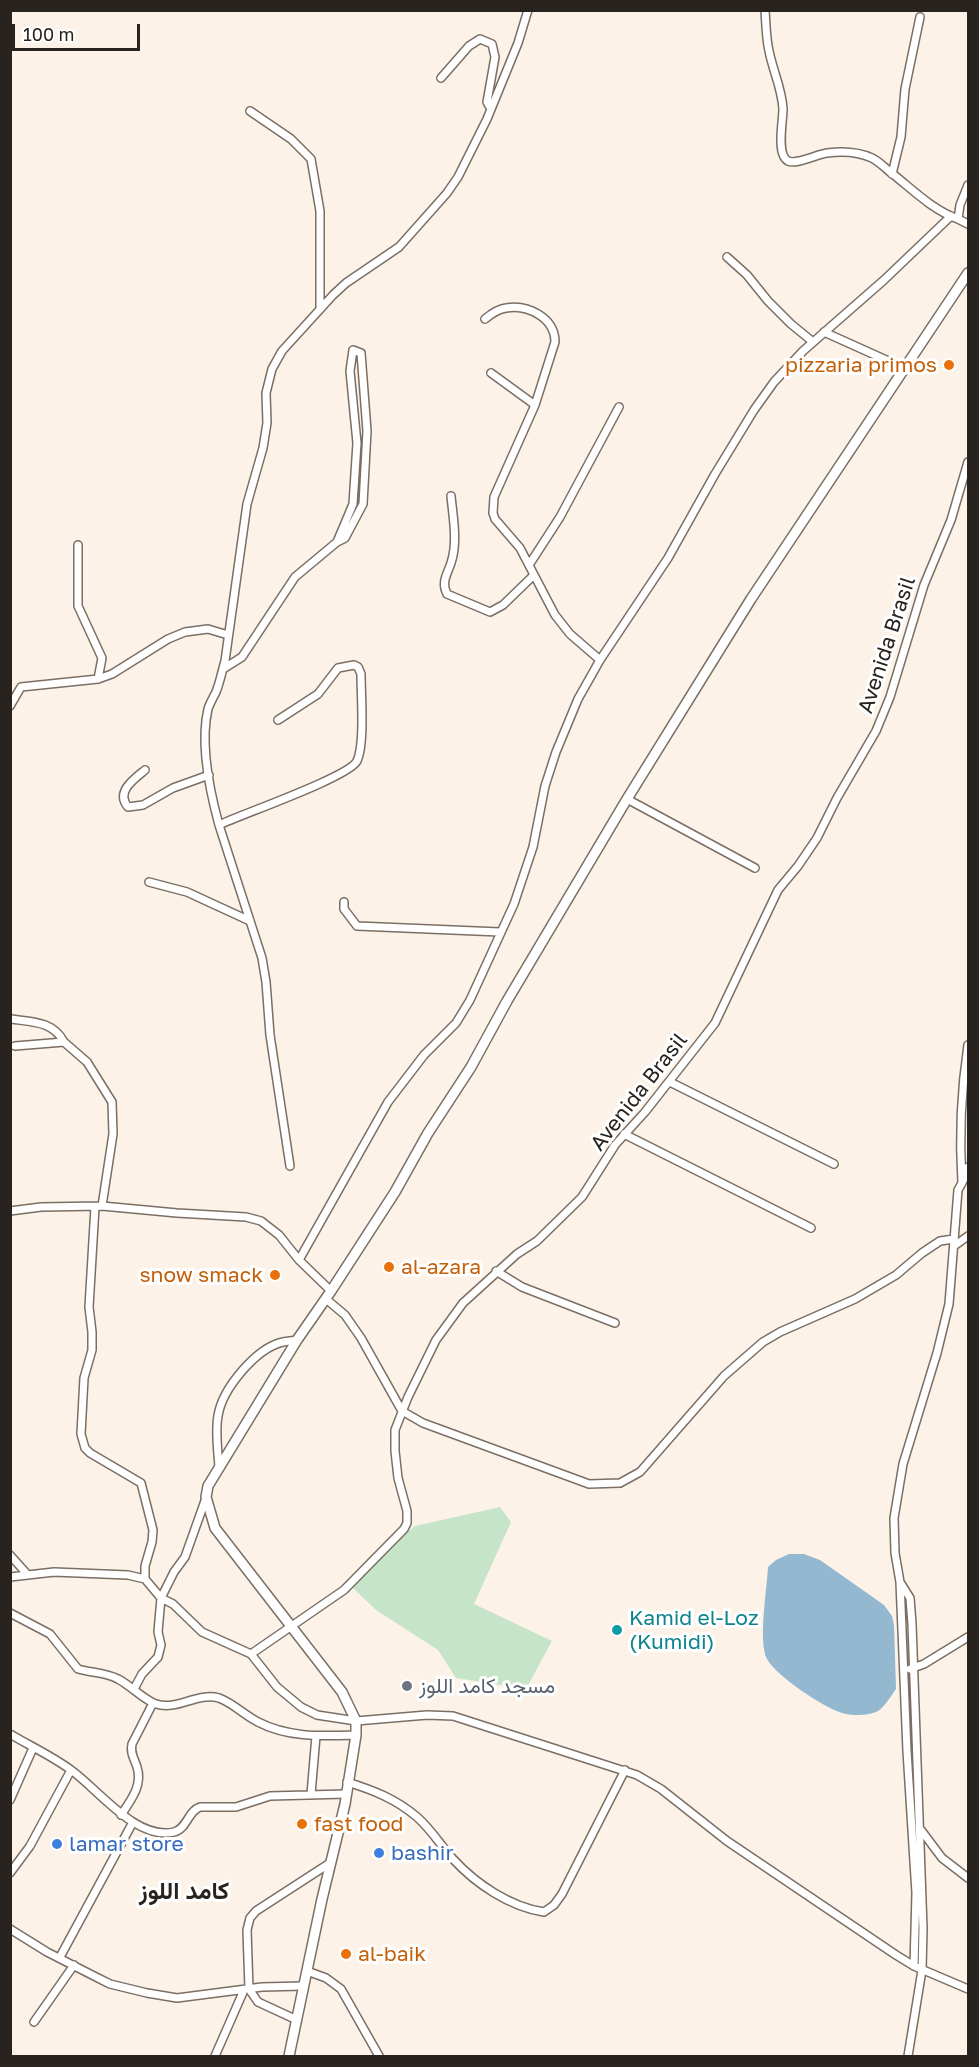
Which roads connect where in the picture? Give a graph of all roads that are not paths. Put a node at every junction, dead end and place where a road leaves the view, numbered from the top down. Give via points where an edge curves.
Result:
1 (528, 10) edge
2 (765, 10) edge
3 (920, 17) dead end
4 (441, 78) dead end
5 (491, 109) junction
6 (250, 111) dead end
7 (892, 174) junction
8 (969, 185) edge
9 (954, 217) junction
10 (969, 224) edge
11 (727, 257) dead end
12 (969, 273) edge
13 (320, 309) junction
14 (485, 319) dead end
15 (824, 332) junction
16 (813, 342) junction
17 (904, 368) junction
18 (491, 373) dead end
19 (535, 405) junction
20 (619, 407) dead end
21 (969, 462) edge
22 (451, 496) dead end
23 (337, 542) junction
24 (78, 545) dead end
25 (529, 565) junction
26 (534, 574) junction
27 (228, 635) junction
28 (600, 660) junction
29 (223, 669) junction
30 (98, 679) junction
31 (21, 687) junction
32 (10, 689) edge
33 (10, 706) edge
34 (278, 720) dead end
35 (145, 770) dead end
36 (209, 775) junction
37 (627, 800) junction
38 (219, 825) junction
39 (755, 868) dead end
40 (149, 882) dead end
41 (344, 902) dead end
42 (250, 921) junction
43 (500, 932) junction
44 (11, 1019) edge
45 (64, 1042) junction
46 (969, 1045) edge
47 (15, 1046) dead end
48 (669, 1082) junction
49 (624, 1134) junction
50 (834, 1164) dead end
51 (290, 1166) dead end
52 (969, 1167) edge
53 (962, 1183) junction
54 (99, 1206) junction
55 (10, 1210) edge
56 (811, 1228) dead end
57 (969, 1236) edge
58 (954, 1243) junction
59 (299, 1260) junction
60 (496, 1271) junction
61 (328, 1295) junction
62 (615, 1323) dead end
63 (297, 1340) junction
64 (402, 1411) junction
65 (219, 1467) junction
66 (206, 1497) junction
67 (10, 1555) edge
68 (27, 1574) junction
69 (10, 1577) edge
70 (145, 1579) junction
71 (900, 1582) junction
72 (161, 1598) junction
73 (10, 1613) edge
74 (292, 1627) junction
75 (969, 1637) edge
76 (252, 1654) junction
77 (914, 1668) junction
78 (905, 1671) junction
79 (134, 1689) junction
80 (153, 1703) junction
81 (356, 1721) junction
82 (10, 1734) edge
83 (357, 1735) junction
84 (315, 1736) junction
85 (33, 1748) junction
86 (907, 1751) junction
87 (916, 1751) junction
88 (71, 1770) junction
89 (625, 1770) junction
90 (347, 1782) junction
91 (311, 1794) junction
92 (346, 1794) junction
93 (10, 1800) edge
94 (121, 1815) junction
95 (133, 1822) junction
96 (921, 1830) junction
97 (330, 1863) junction
98 (10, 1873) edge
99 (969, 1878) edge
100 (10, 1929) edge
101 (60, 1957) junction
102 (74, 1965) junction
103 (918, 1968) junction
104 (307, 1971) junction
105 (303, 1986) junction
106 (246, 1989) junction
107 (969, 1989) edge
108 (297, 2020) junction
109 (33, 2022) dead end
110 (215, 2056) edge
111 (290, 2056) edge
112 (379, 2056) edge
113 (908, 2056) edge

1 - 5 street
2 - 7 street via 769,52 783,105 783,156 794,162 827,153 860,154
3 - 7 street via 905,89 902,137
4 - 5 street via 469,46 480,39 492,44 495,57 487,102
5 - 13 street via 447,193 399,247 346,283
6 - 13 street via 291,139 311,159 320,211
7 - 9 street
8 - 9 street
9 - 10 street
9 - 15 street
11 - 16 street
12 - 17 main road
13 - 27 street via 282,351 267,383 267,423 247,504
14 - 19 street via 505,308 521,307 551,324 555,342
15 - 16 street
15 - 17 street
16 - 28 street via 774,382 754,410 668,558
17 - 37 main road via 751,599
18 - 19 street
19 - 25 street via 492,507 495,519
20 - 25 street via 560,517
21 - 48 street, Avenida Brasil via 876,730 817,838 778,890 715,1023
22 - 26 street via 454,541 444,581 447,594 490,612
23 - 23 street via 345,538 363,504 367,431 361,352 353,350 350,370 357,443 353,504
23 - 29 street via 295,577 242,657
24 - 30 street via 78,606 102,658
25 - 26 street
26 - 28 street via 560,621
27 - 29 street
27 - 30 street via 208,629 185,632
28 - 43 street via 578,699 556,752 533,847
29 - 36 street via 206,723
30 - 31 street
31 - 32 street
31 - 33 street
34 - 38 street via 318,693 338,668 358,668 360,741 353,767
35 - 36 street via 124,790 128,807 143,805 172,788
36 - 38 street
37 - 39 street
37 - 61 main road via 471,1067
38 - 42 street
40 - 42 street via 187,892
41 - 43 street via 344,909 357,926
42 - 51 street via 266,982
43 - 59 street via 456,1023 424,1055 388,1102
44 - 45 street via 46,1025 58,1032
45 - 47 street
45 - 54 street via 87,1062 112,1102 113,1134
46 - 53 street via 960,1120
48 - 49 street, Avenida Brasil
48 - 50 street
49 - 56 street
49 - 60 street, Avenida Brasil via 582,1197 537,1241
52 - 53 street
53 - 58 street via 958,1190
54 - 55 street
54 - 59 street via 261,1221 279,1235
54 - 70 street via 89,1307 92,1350 84,1378 81,1434 90,1453 141,1483 153,1530
57 - 58 street
58 - 64 street via 940,1241 896,1275 855,1299 763,1342 724,1376 640,1472 620,1483 589,1484 423,1423
58 - 71 street via 944,1330 920,1402 897,1494 894,1532
59 - 61 street
60 - 62 street via 522,1287
60 - 64 street, Avenida Brasil via 463,1303 436,1340
61 - 63 main road
61 - 64 street via 361,1338
63 - 65 main road
63 - 65 street via 282,1342 258,1355 225,1394 218,1415
64 - 74 street, Avenida Brasil via 395,1430 395,1451 407,1511 404,1529 351,1584
65 - 66 main road
66 - 72 street via 185,1557
66 - 74 main road via 214,1528
67 - 68 street
68 - 69 street
68 - 70 street via 128,1575
70 - 72 street
71 - 77 street via 911,1605
71 - 78 street
72 - 76 street via 173,1604 202,1632
72 - 79 street via 158,1657
73 - 79 street via 50,1634 78,1669 107,1674
74 - 76 street, Avenida Brasil
74 - 81 main road via 342,1692
75 - 77 street
76 - 81 street via 278,1687 301,1707 316,1715
77 - 78 street
77 - 87 street
78 - 86 street
79 - 80 street
80 - 84 street via 175,1704 215,1697 271,1728
80 - 94 street via 132,1744 139,1781
81 - 83 main road
81 - 89 street via 453,1716
82 - 85 street
83 - 84 street
83 - 90 main road
84 - 91 street
85 - 88 street
85 - 93 street
86 - 87 street
86 - 103 street
87 - 96 street
88 - 94 street
88 - 98 street via 30,1846
89 - 90 street via 562,1894 544,1912 482,1886 406,1808 379,1792
89 - 103 street via 662,1789 727,1841
90 - 92 main road
91 - 92 street
91 - 95 street via 261,1797 236,1807 200,1807 176,1832 154,1832
92 - 97 main road
94 - 95 street
95 - 101 street
96 - 99 street via 942,1858
96 - 103 street via 923,1928
97 - 104 main road
97 - 106 street via 252,1915 247,1930
100 - 101 street
101 - 102 street
102 - 106 street via 110,1984 160,1996 194,1997
102 - 109 street
103 - 107 street
103 - 113 street
104 - 105 main road
104 - 112 street via 341,1989
105 - 106 street
105 - 108 main road
106 - 108 street via 258,2002
106 - 110 street
108 - 111 main road

